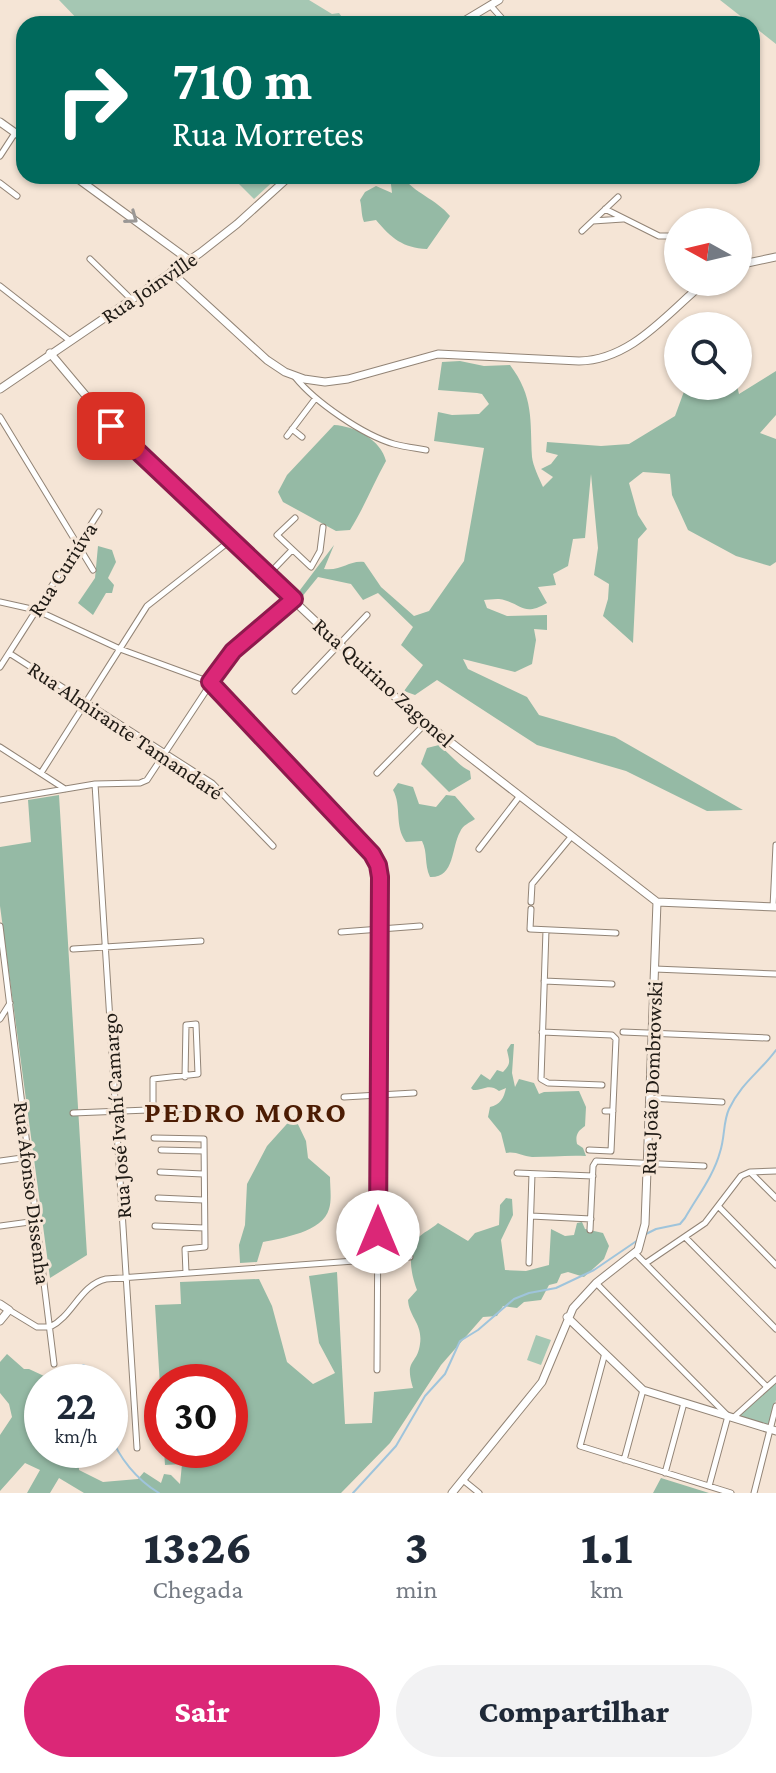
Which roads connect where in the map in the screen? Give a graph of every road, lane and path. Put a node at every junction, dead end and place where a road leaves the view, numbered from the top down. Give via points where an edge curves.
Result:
1 (499, 0) edge
2 (490, 5) junction
3 (472, 16) edge
4 (500, 16) edge
5 (0, 122) edge
6 (15, 133) joint
7 (0, 156) edge
8 (0, 183) edge
9 (85, 184) edge
10 (281, 184) edge
11 (17, 196) dead end
12 (618, 197) dead end
13 (605, 209) junction
14 (624, 219) junction
15 (593, 221) junction
16 (582, 231) dead end
17 (664, 236) edge
18 (776, 257) edge
19 (90, 259) dead end
20 (189, 260) junction
21 (752, 262) edge
22 (171, 272) junction
23 (0, 286) edge
24 (688, 296) edge
25 (131, 299) junction
26 (69, 340) junction
27 (50, 353) junction
28 (295, 377) junction
29 (0, 389) edge
30 (315, 399) junction
31 (0, 417) edge
32 (292, 429) junction
33 (287, 436) dead end
34 (302, 437) dead end
35 (426, 450) dead end
36 (99, 512) dead end
37 (295, 518) dead end
38 (323, 527) dead end
39 (231, 540) junction
40 (78, 545) junction
41 (292, 550) junction
42 (93, 570) dead end
43 (268, 575) junction
44 (294, 599) junction
45 (0, 602) edge
46 (36, 610) junction
47 (367, 615) dead end
48 (339, 644) junction
49 (120, 649) junction
50 (9, 653) junction
51 (0, 667) edge
52 (210, 682) junction
53 (295, 691) dead end
54 (86, 702) junction
55 (425, 724) junction
56 (0, 747) edge
57 (165, 752) junction
58 (41, 773) junction
59 (377, 773) dead end
60 (95, 784) junction
61 (65, 789) junction
62 (519, 797) junction
63 (0, 800) edge
64 (571, 837) junction
65 (776, 845) edge
66 (273, 846) dead end
67 (479, 849) dead end
68 (657, 902) junction
69 (775, 907) edge
70 (0, 926) edge
71 (420, 926) dead end
72 (380, 929) junction
73 (546, 930) junction
74 (341, 932) dead end
75 (616, 933) dead end
76 (201, 941) dead end
77 (105, 947) junction
78 (73, 949) dead end
79 (655, 969) junction
80 (776, 974) edge
81 (544, 981) junction
82 (612, 984) dead end
83 (10, 1003) junction
84 (0, 1019) edge
85 (542, 1032) junction
86 (623, 1032) dead end
87 (652, 1033) junction
88 (767, 1038) dead end
89 (185, 1077) junction
90 (602, 1085) dead end
91 (414, 1093) dead end
92 (379, 1095) junction
93 (344, 1097) dead end
94 (650, 1098) junction
95 (722, 1102) dead end
96 (198, 1108) dead end
97 (153, 1109) junction
98 (116, 1111) junction
99 (605, 1111) dead end
100 (613, 1111) junction
101 (73, 1113) dead end
102 (154, 1138) dead end
103 (161, 1150) dead end
104 (589, 1150) dead end
105 (204, 1151) junction
106 (29, 1157) junction
107 (0, 1161) edge
108 (647, 1164) junction
109 (704, 1166) dead end
110 (776, 1171) edge
111 (160, 1172) dead end
112 (750, 1172) junction
113 (517, 1173) dead end
114 (203, 1174) junction
115 (532, 1174) junction
116 (593, 1176) junction
117 (158, 1198) dead end
118 (776, 1198) edge
119 (203, 1200) junction
120 (719, 1207) junction
121 (531, 1216) junction
122 (591, 1219) junction
123 (37, 1221) junction
124 (0, 1226) edge
125 (155, 1226) dead end
126 (204, 1228) junction
127 (590, 1230) dead end
128 (686, 1238) junction
129 (635, 1253) junction
130 (410, 1257) dead end
131 (378, 1260) junction
132 (529, 1263) dead end
133 (646, 1263) junction
134 (776, 1265) edge
135 (186, 1273) junction
136 (126, 1277) junction
137 (596, 1283) junction
138 (0, 1304) edge
139 (9, 1310) junction
140 (567, 1317) junction
141 (0, 1321) edge
142 (50, 1327) junction
143 (776, 1329) edge
144 (605, 1353) junction
145 (54, 1364) dead end
146 (377, 1370) dead end
147 (776, 1379) edge
148 (767, 1387) junction
149 (643, 1390) junction
150 (684, 1403) junction
151 (776, 1406) edge
152 (730, 1417) junction
153 (773, 1430) edge
154 (137, 1448) dead end
155 (624, 1460) junction
156 (665, 1473) junction
157 (463, 1480) junction
158 (709, 1486) junction
159 (452, 1493) edge
160 (479, 1493) edge
161 (731, 1493) edge
162 (754, 1493) edge

1 - 2 street
2 - 3 street
2 - 4 street
5 - 6 street
6 - 7 street
8 - 11 street
9 -> 20 street
10 - 20 street, Rua Joinville
12 - 13 street
13 - 14 street
13 - 15 street
14 - 15 street
14 - 17 street
15 - 16 street
18 - 21 street
19 - 25 street
20 - 22 street, Rua Joinville
22 - 25 street, Rua Joinville
22 - 28 street via 267,360
23 - 26 street
24 - 28 street via 626,348 599,359 438,354 336,381
25 - 26 street, Rua Joinville
26 - 27 street, Rua Joinville
27 - 29 street, Rua Joinville
27 - 39 street, Rua Quirino Zagonel via 118,434
28 - 30 street
30 - 32 street
30 - 35 street via 387,441
31 - 40 street
32 - 33 street
32 - 34 street
36 - 40 street, Rua Curiúva
37 - 41 street via 277,535
38 - 41 street via 320,551 311,567
39 - 43 street, Rua Quirino Zagonel
39 - 49 street via 153,600
40 - 42 street
40 - 46 street, Rua Curiúva
41 - 43 street
43 - 44 street, Rua Quirino Zagonel
44 - 48 street, Rua Quirino Zagonel
44 - 52 street via 233,651
45 - 46 street
46 - 49 street
46 - 50 street, Rua Curiúva
47 - 48 street
48 - 53 street
48 - 55 street, Rua Quirino Zagonel
49 - 52 street
49 - 54 street
50 - 51 street, Rua Curiúva
50 - 54 street, Rua Almirante Tamandaré
52 - 57 street
52 - 72 street via 376,860
54 - 57 street, Rua Almirante Tamandaré
54 - 58 street
55 - 59 street
55 - 62 street, Rua Quirino Zagonel
56 - 58 street
57 - 60 street via 147,780
57 - 66 street, Rua Almirante Tamandaré via 218,787
58 - 61 street
60 - 61 street
60 - 77 street, Rua José Ivahí Camargo
61 - 63 street
62 - 64 street, Rua Quirino Zagonel
62 - 67 street
64 - 68 street, Rua Quirino Zagonel
64 - 73 street via 532,884 530,929
65 - 69 street
68 - 69 street
68 - 79 street, Rua João Dombrowski
70 - 83 street, Rua Afonso Dissenha
71 - 72 street
72 - 74 street
72 - 92 street
73 - 75 street
73 - 81 street
76 - 77 street
77 - 78 street
77 - 98 street, Rua José Ivahí Camargo
79 - 80 street
79 - 87 street, Rua João Dombrowski
81 - 82 street
81 - 85 street
83 - 84 street
83 - 106 street, Rua Afonso Dissenha
85 - 90 street via 543,1081
85 - 100 street via 615,1037
86 - 87 street
87 - 88 street
87 - 94 street, Rua João Dombrowski
89 - 89 street via 186,1025 196,1024 198,1074
89 - 97 street via 152,1080
91 - 92 street
92 - 93 street
92 - 131 street
94 - 95 street
94 - 108 street, Rua João Dombrowski
96 - 97 street
97 - 98 street
98 - 101 street
98 - 136 street, Rua José Ivahí Camargo
99 - 100 street
100 - 104 street via 611,1151
102 - 105 street via 204,1138
103 - 105 street
105 - 114 street
106 - 107 street
106 - 123 street, Rua Afonso Dissenha
108 - 109 street
108 - 116 street via 603,1160 594,1163
108 - 129 street, Rua João Dombrowski via 644,1229
110 - 112 street
111 - 114 street
112 - 118 street
112 - 120 street via 737,1180
113 - 115 street
114 - 119 street
115 - 116 street
115 - 121 street
116 - 122 street
117 - 119 street
119 - 126 street
120 - 128 street
120 - 134 street
121 - 122 street
121 - 132 street
122 - 127 street
123 - 124 street
123 - 142 street, Rua Afonso Dissenha
125 - 126 street
126 - 135 street via 204,1248 185,1249
128 - 133 street
128 - 143 street
129 - 133 street
129 - 137 street
130 - 131 street
131 - 135 street
131 - 146 street
133 - 148 street
135 - 136 street
136 - 142 street via 95,1282
136 - 154 street, Rua José Ivahí Camargo
137 - 140 street
137 - 152 street
138 - 139 street
139 - 141 street
139 - 142 street via 37,1327
140 - 144 street
140 - 157 street via 542,1382
142 - 145 street, Rua Afonso Dissenha
144 - 149 street
144 - 155 street via 580,1446
147 - 148 street
148 - 152 street
149 - 150 street
149 - 155 street
150 - 152 street
150 - 156 street
151 - 153 street
152 - 153 street
152 - 158 street
153 - 162 street
155 - 156 street
156 - 158 street
157 - 159 street
157 - 160 street
158 - 161 street

